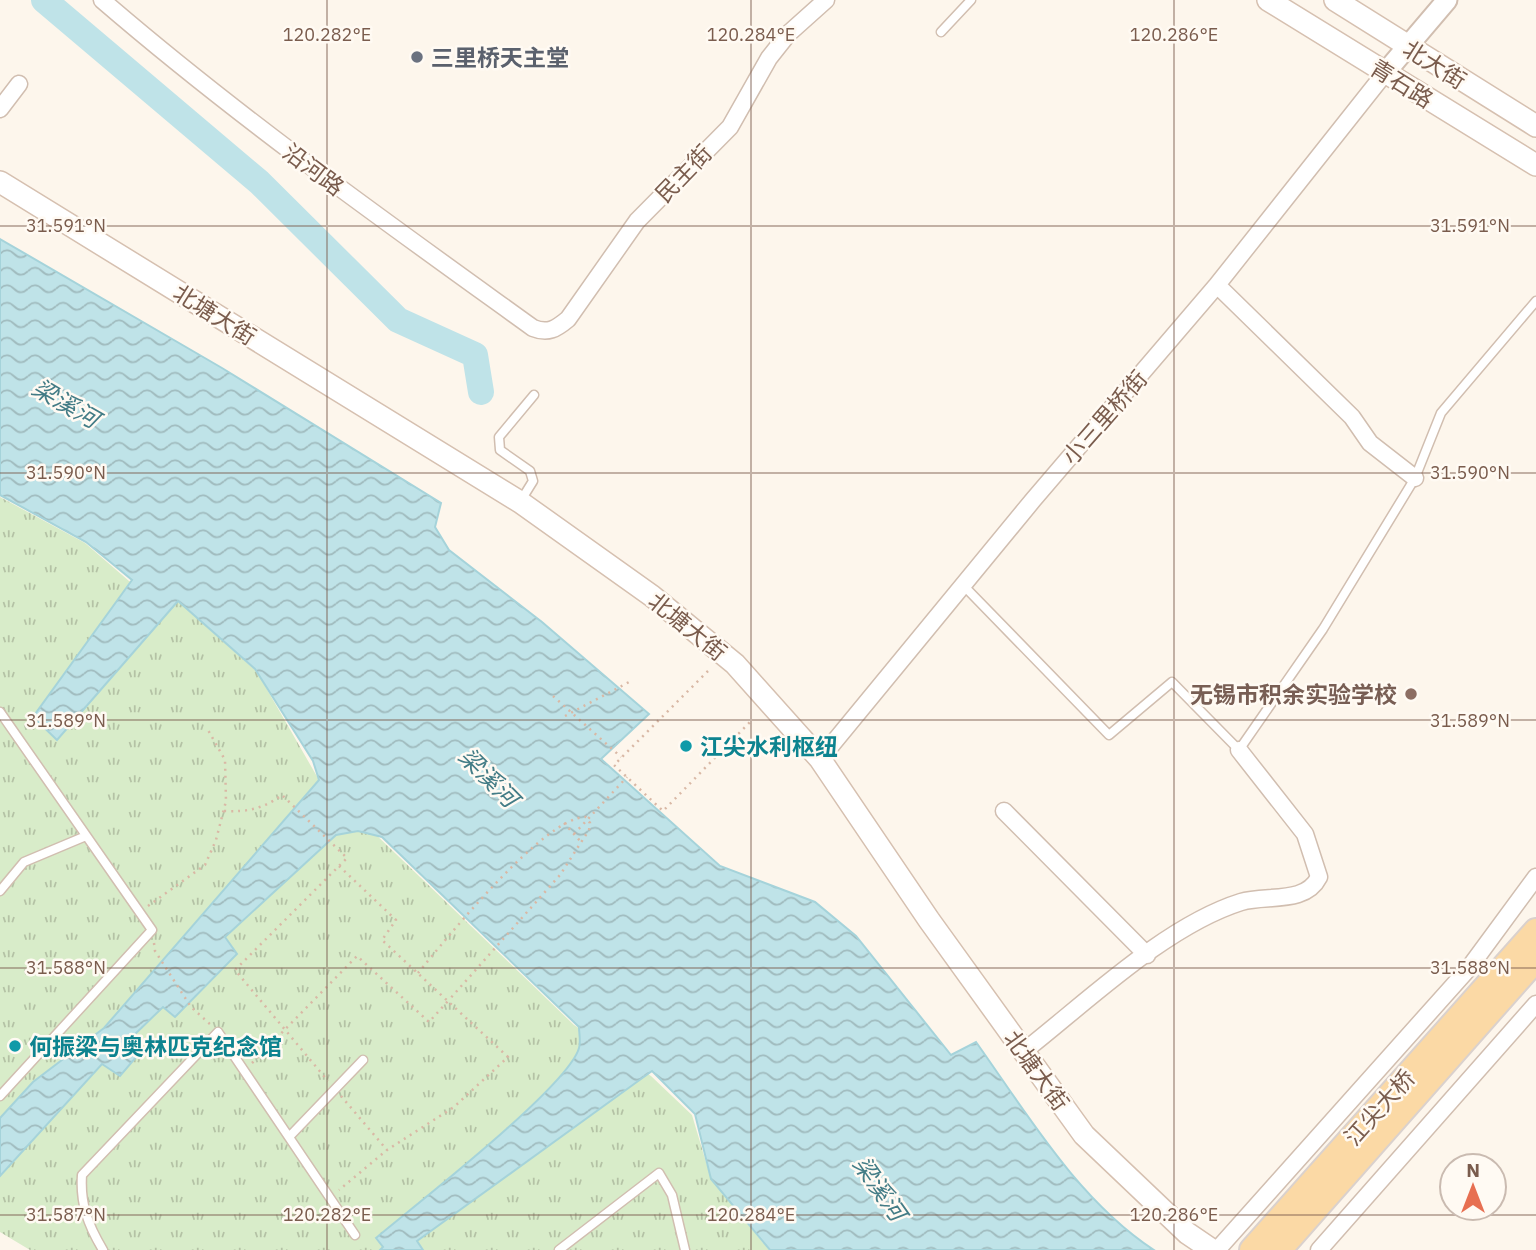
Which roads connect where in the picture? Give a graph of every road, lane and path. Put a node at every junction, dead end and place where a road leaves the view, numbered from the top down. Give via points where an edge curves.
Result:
1 (102, 0) edge
2 (826, 0) edge
3 (971, 0) edge
4 (1268, 0) edge
5 (1335, 0) edge
6 (1447, 0) edge
7 (941, 33) dead end
8 (1407, 47) junction
9 (1385, 73) junction
10 (19, 84) dead end
11 (0, 109) edge
12 (1536, 126) edge
13 (1536, 165) edge
14 (0, 182) edge
15 (1217, 285) junction
16 (1536, 301) edge
17 (533, 328) joint
18 (534, 395) dead end
19 (1415, 478) junction
20 (520, 502) junction
21 (963, 585) junction
22 (708, 671) dead end
23 (631, 681) dead end
24 (553, 696) dead end
25 (0, 712) edge
26 (572, 713) junction
27 (565, 716) dead end
28 (752, 720) dead end
29 (208, 730) dead end
30 (1239, 750) junction
31 (621, 758) junction
32 (820, 759) junction
33 (627, 777) junction
34 (224, 811) junction
35 (1004, 811) dead end
36 (564, 823) junction
37 (574, 834) junction
38 (86, 836) junction
39 (582, 843) junction
40 (339, 866) junction
41 (1536, 877) edge
42 (0, 891) edge
43 (140, 913) junction
44 (1536, 931) edge
45 (155, 951) dead end
46 (1147, 955) junction
47 (1536, 960) edge
48 (1512, 971) junction
49 (418, 973) junction
50 (448, 1001) junction
51 (1536, 1004) edge
52 (285, 1029) junction
53 (218, 1032) junction
54 (1023, 1052) junction
55 (363, 1060) dead end
56 (244, 1071) junction
57 (335, 1089) junction
58 (0, 1096) edge
59 (289, 1137) junction
60 (387, 1150) junction
61 (330, 1198) junction
62 (355, 1235) dead end
63 (103, 1250) edge
64 (559, 1250) edge
65 (685, 1250) edge
66 (1212, 1250) edge
67 (1217, 1250) edge
68 (1252, 1250) edge
69 (1279, 1250) edge
70 (1319, 1250) edge

1 - 17 street, 沿河路 via 192,78
2 - 17 street, 民主街 via 769,58 730,127 637,221 568,319 555,330
3 - 7 lane
4 - 9 main road, 青石路
5 - 8 main road, 北大街
6 - 8 street
8 - 9 street
8 - 12 main road, 北大街
9 - 13 main road, 青石路
9 - 15 street, 小三里桥街
10 - 11 street
14 - 20 main road, 北塘大街
15 - 19 street via 1352,416 1370,443
15 - 21 street, 小三里桥街
16 - 19 lane via 1441,413
18 - 20 lane via 499,437 500,450 530,471 533,481
19 - 30 lane via 1323,629
20 - 32 main road, 北塘大街 via 652,596 735,664
21 - 30 lane via 1109,734 1172,682
21 - 32 street, 小三里桥街
22 - 31 path
23 - 26 path
24 - 26 path
25 - 38 lane
26 - 27 path
26 - 31 path
28 - 33 path via 663,811
29 - 34 path via 225,760
30 - 46 street via 1305,834 1319,877 1297,895 1243,902 1176,931
31 - 33 path via 614,765
32 - 54 main road, 北塘大街
33 - 37 path
34 - 40 path via 266,806 282,795 347,858
34 - 43 path via 205,865
35 - 46 street
36 - 37 path
36 - 39 path, bridge via 575,816 586,817 590,823
36 - 49 path, bridge via 537,842
37 - 39 path
38 - 42 lane via 24,862
38 - 43 lane
39 - 50 path, bridge via 553,884
40 - 49 path via 396,920 382,940
40 - 52 path via 235,970
41 - 67 street via 1469,968
43 - 58 lane via 152,930
44 - 48 main road
45 - 53 path via 191,1007
46 - 54 street
47 - 48 main road
48 - 68 main road, 江尖大桥
48 - 69 main road, 江尖大桥
49 - 50 path
50 - 52 path via 429,1022 356,956
50 - 60 path via 508,1057 454,1107
51 - 70 street
52 - 56 path
52 - 57 path
53 - 56 lane
53 - 63 lane via 82,1175 80,1198
54 - 66 main road, 北塘大街 via 1084,1135 1187,1233
55 - 57 lane
56 - 59 lane
57 - 59 lane
57 - 60 path
59 - 61 lane
60 - 61 path
61 - 62 lane
64 - 65 lane via 659,1173 672,1195

